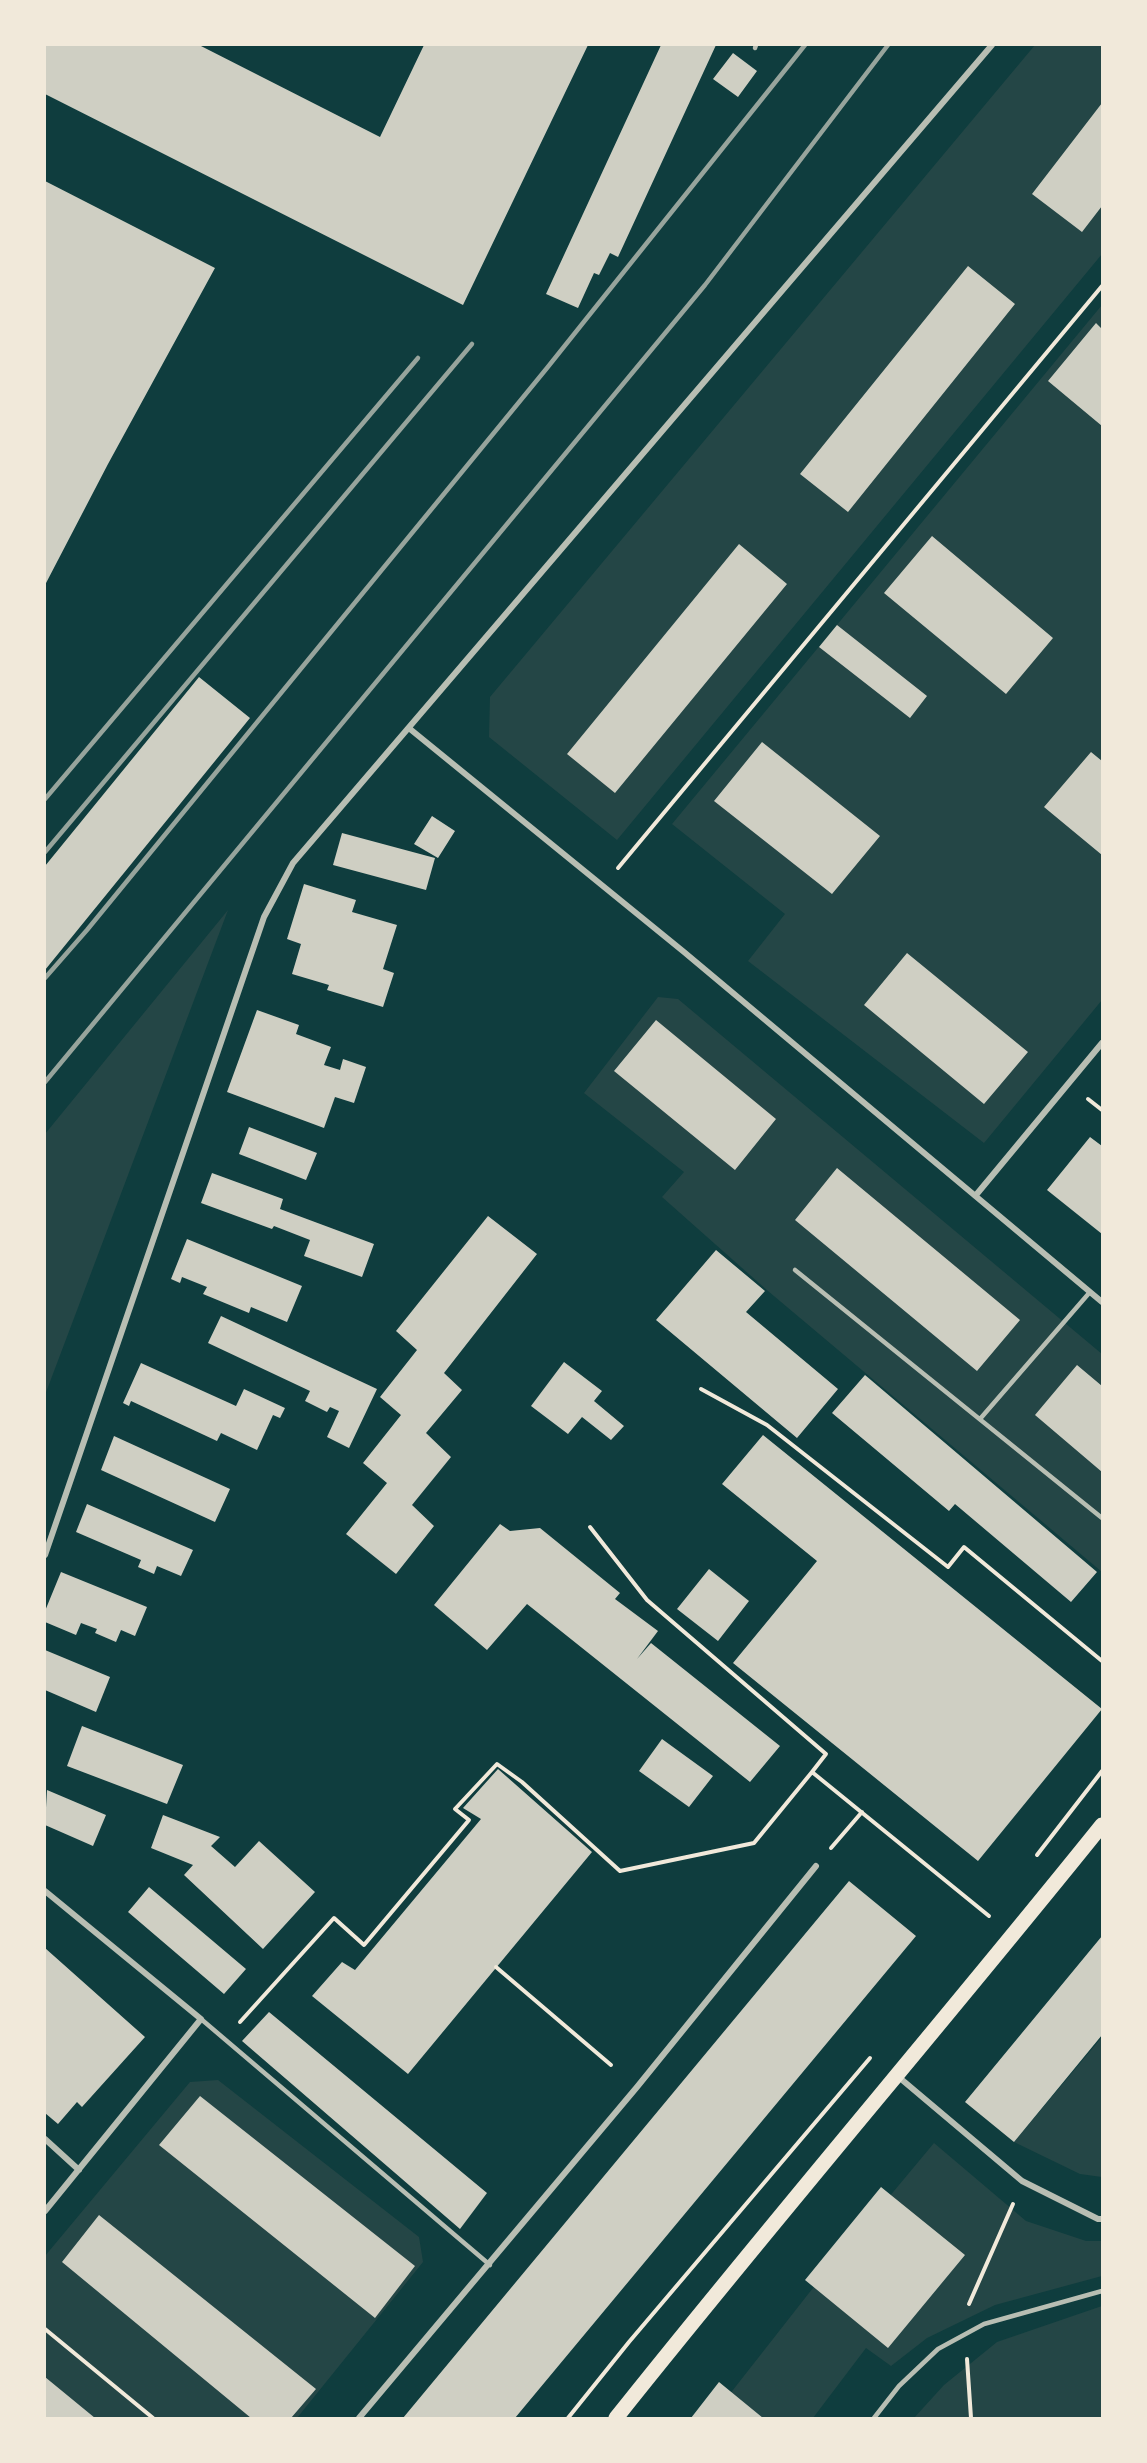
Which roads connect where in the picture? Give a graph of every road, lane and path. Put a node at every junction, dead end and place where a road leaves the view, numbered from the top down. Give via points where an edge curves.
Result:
1 (992, 45) edge
2 (1102, 286) edge
3 (410, 729) junction
4 (616, 871) dead end
5 (1102, 1043) edge
6 (976, 1195) junction
7 (795, 1270) dead end
8 (1090, 1292) junction
9 (1102, 1302) edge
10 (701, 1389) dead end
11 (980, 1419) junction
12 (1102, 1518) edge
13 (590, 1527) dead end
14 (45, 1555) edge
15 (1102, 1661) edge
16 (1102, 1771) edge
17 (812, 1773) junction
18 (862, 1812) junction
19 (1102, 1825) edge
20 (1031, 1862) dead end
21 (816, 1866) joint
22 (45, 1891) edge
23 (996, 1907) dead end
24 (496, 1968) dead end
25 (201, 2019) junction
26 (225, 2039) junction
27 (874, 2052) dead end
28 (611, 2065) dead end
29 (895, 2079) junction
30 (45, 2139) edge
31 (79, 2170) junction
32 (1014, 2200) dead end
33 (45, 2211) edge
34 (1102, 2219) edge
35 (490, 2265) junction
36 (1102, 2292) edge
37 (966, 2313) dead end
38 (45, 2329) edge
39 (966, 2352) dead end
40 (153, 2418) edge
41 (359, 2418) edge
42 (567, 2418) edge
43 (616, 2418) edge
44 (874, 2418) edge
45 (971, 2418) edge

1 - 3 street
2 - 4 path
3 - 6 street
3 - 14 street via 293,863 264,917
5 - 6 street
6 - 8 street
7 - 11 lane
8 - 9 street
8 - 11 lane
10 - 15 path via 767,1425 948,1567 964,1547
11 - 12 lane
13 - 17 path via 647,1600 826,1754
16 - 20 path
17 - 18 path
17 - 26 path via 754,1843 620,1871 497,1764 455,1809 469,1820 364,1945 334,1918
18 - 21 path
18 - 23 path via 989,1916
19 - 29 main road
21 - 35 street
22 - 25 street
24 - 28 path
25 - 26 lane
25 - 31 street
26 - 35 lane
27 - 42 path
29 - 34 street via 901,2079 1022,2181
29 - 43 main road via 728,2277
30 - 31 street
31 - 33 street
32 - 37 path
35 - 41 street
36 - 44 lane via 984,2324 938,2349 899,2386
38 - 40 path
39 - 45 path

